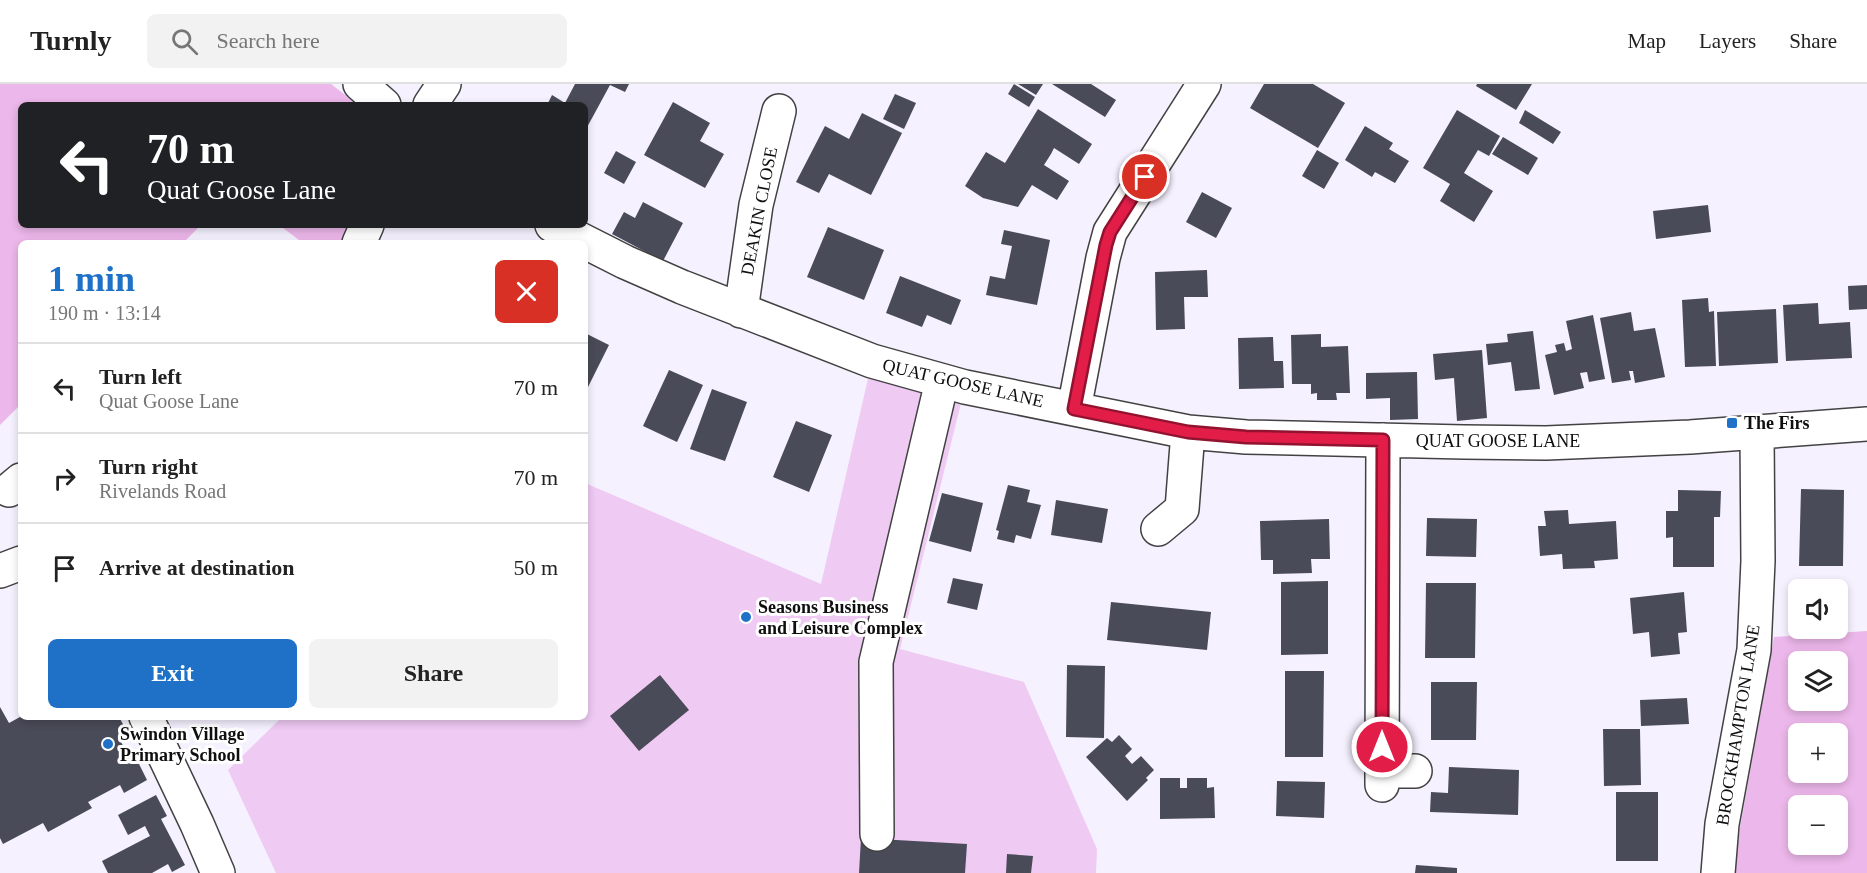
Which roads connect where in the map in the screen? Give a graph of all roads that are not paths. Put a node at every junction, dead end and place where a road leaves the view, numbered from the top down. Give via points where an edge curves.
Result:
1 (360, 84) edge
2 (444, 84) edge
3 (1204, 84) edge
4 (381, 102) edge
5 (432, 102) edge
6 (779, 111) dead end
7 (558, 228) edge
8 (582, 240) edge
9 (588, 243) edge
10 (741, 311) junction
11 (942, 381) junction
12 (1074, 409) junction
13 (1867, 424) edge
14 (1188, 432) junction
15 (1757, 433) junction
16 (1383, 440) junction
17 (1158, 529) dead end
18 (18, 564) edge
19 (0, 572) edge
20 (147, 720) edge
21 (1415, 771) dead end
22 (877, 834) dead end
23 (218, 873) edge
24 (1718, 873) edge

1 - 4 street
2 - 5 street
3 - 12 street via 1110,232
6 - 10 street, DEAKIN CLOSE via 756,205
7 - 8 street, QUAT GOOSE LANE
9 - 10 street, QUAT GOOSE LANE
10 - 11 street, QUAT GOOSE LANE via 872,362
11 - 12 street, QUAT GOOSE LANE
11 - 22 street via 876,662
12 - 14 street, QUAT GOOSE LANE
13 - 15 street, QUAT GOOSE LANE
14 - 16 street, QUAT GOOSE LANE
14 - 17 street via 1182,509
15 - 16 street, QUAT GOOSE LANE via 1546,443
15 - 24 street, BROCKHAMPTON LANE via 1754,650 1722,824
16 - 21 street via 1382,778
18 - 19 street
20 - 23 street

